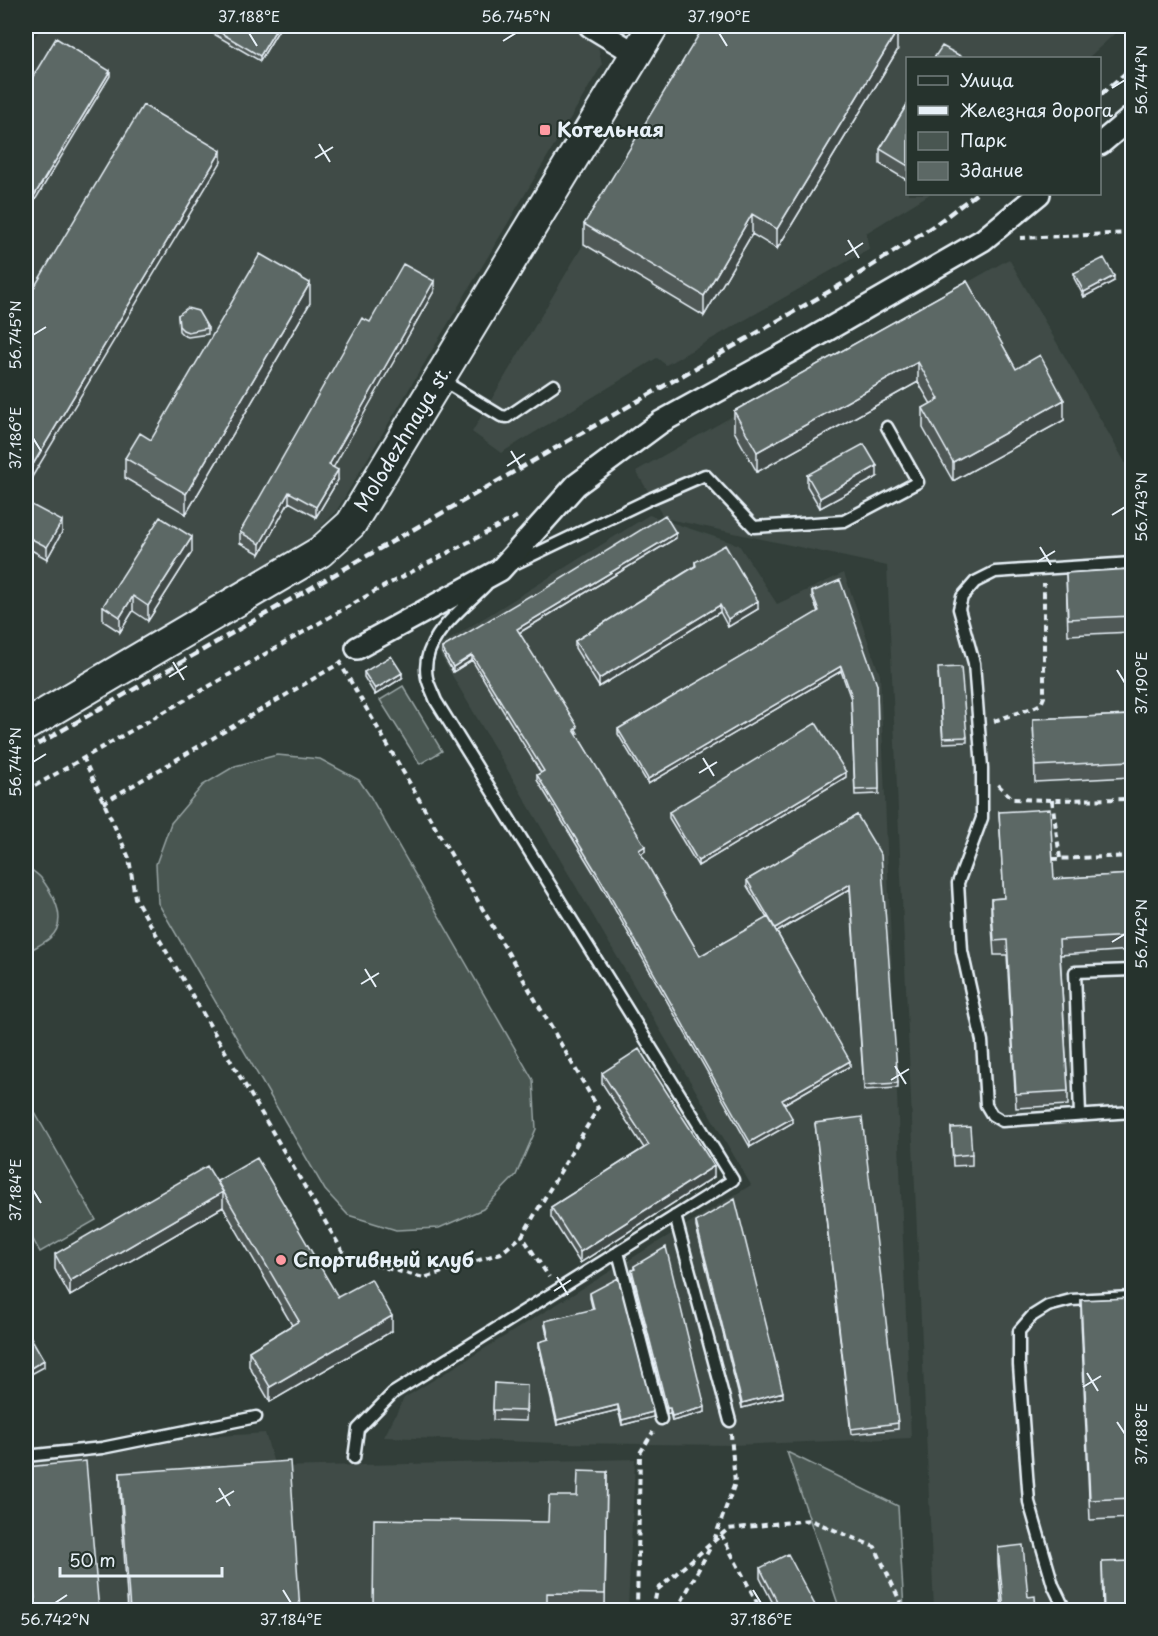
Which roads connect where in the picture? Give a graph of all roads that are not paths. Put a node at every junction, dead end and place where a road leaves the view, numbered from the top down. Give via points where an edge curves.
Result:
1 (590, 26) edge
2 (653, 26) edge
3 (636, 54) junction
4 (1132, 117) edge
5 (1101, 143) edge
6 (1038, 195) edge
7 (440, 379) junction
8 (554, 385) dead end
9 (887, 427) dead end
10 (1132, 563) edge
11 (500, 570) junction
12 (357, 648) road end
13 (26, 724) edge
14 (1132, 970) edge
15 (1132, 1112) edge
16 (1080, 1115) junction
17 (675, 1216) junction
18 (618, 1252) junction
19 (1132, 1297) edge
20 (256, 1417) dead end
21 (662, 1419) road end
22 (730, 1421) road end
23 (26, 1456) edge
24 (354, 1458) dead end
25 (1065, 1611) edge

1 - 3 street
2 - 3 main road, Molodezhnaya st.
3 - 7 main road, Molodezhnaya st.
4 - 5 street
6 - 11 street via 983,240 661,422 576,485
7 - 8 lane via 507,417
7 - 13 main road, Molodezhnaya st. via 351,524 320,552
9 - 11 lane via 918,482 844,521 754,527 705,475
10 - 16 lane via 995,572 975,582 962,597 959,609 974,663 982,818 958,883 962,951 982,1041 986,1105 1002,1121
11 - 12 street
11 - 17 lane via 436,636 427,656 427,677 436,700 733,1180
14 - 16 lane via 1075,972
15 - 16 lane
17 - 18 lane
17 - 22 lane
18 - 21 lane
18 - 24 lane via 393,1393 358,1429
19 - 25 lane via 1071,1300 1048,1306 1019,1331 1029,1502 1053,1585
20 - 23 lane via 102,1448

